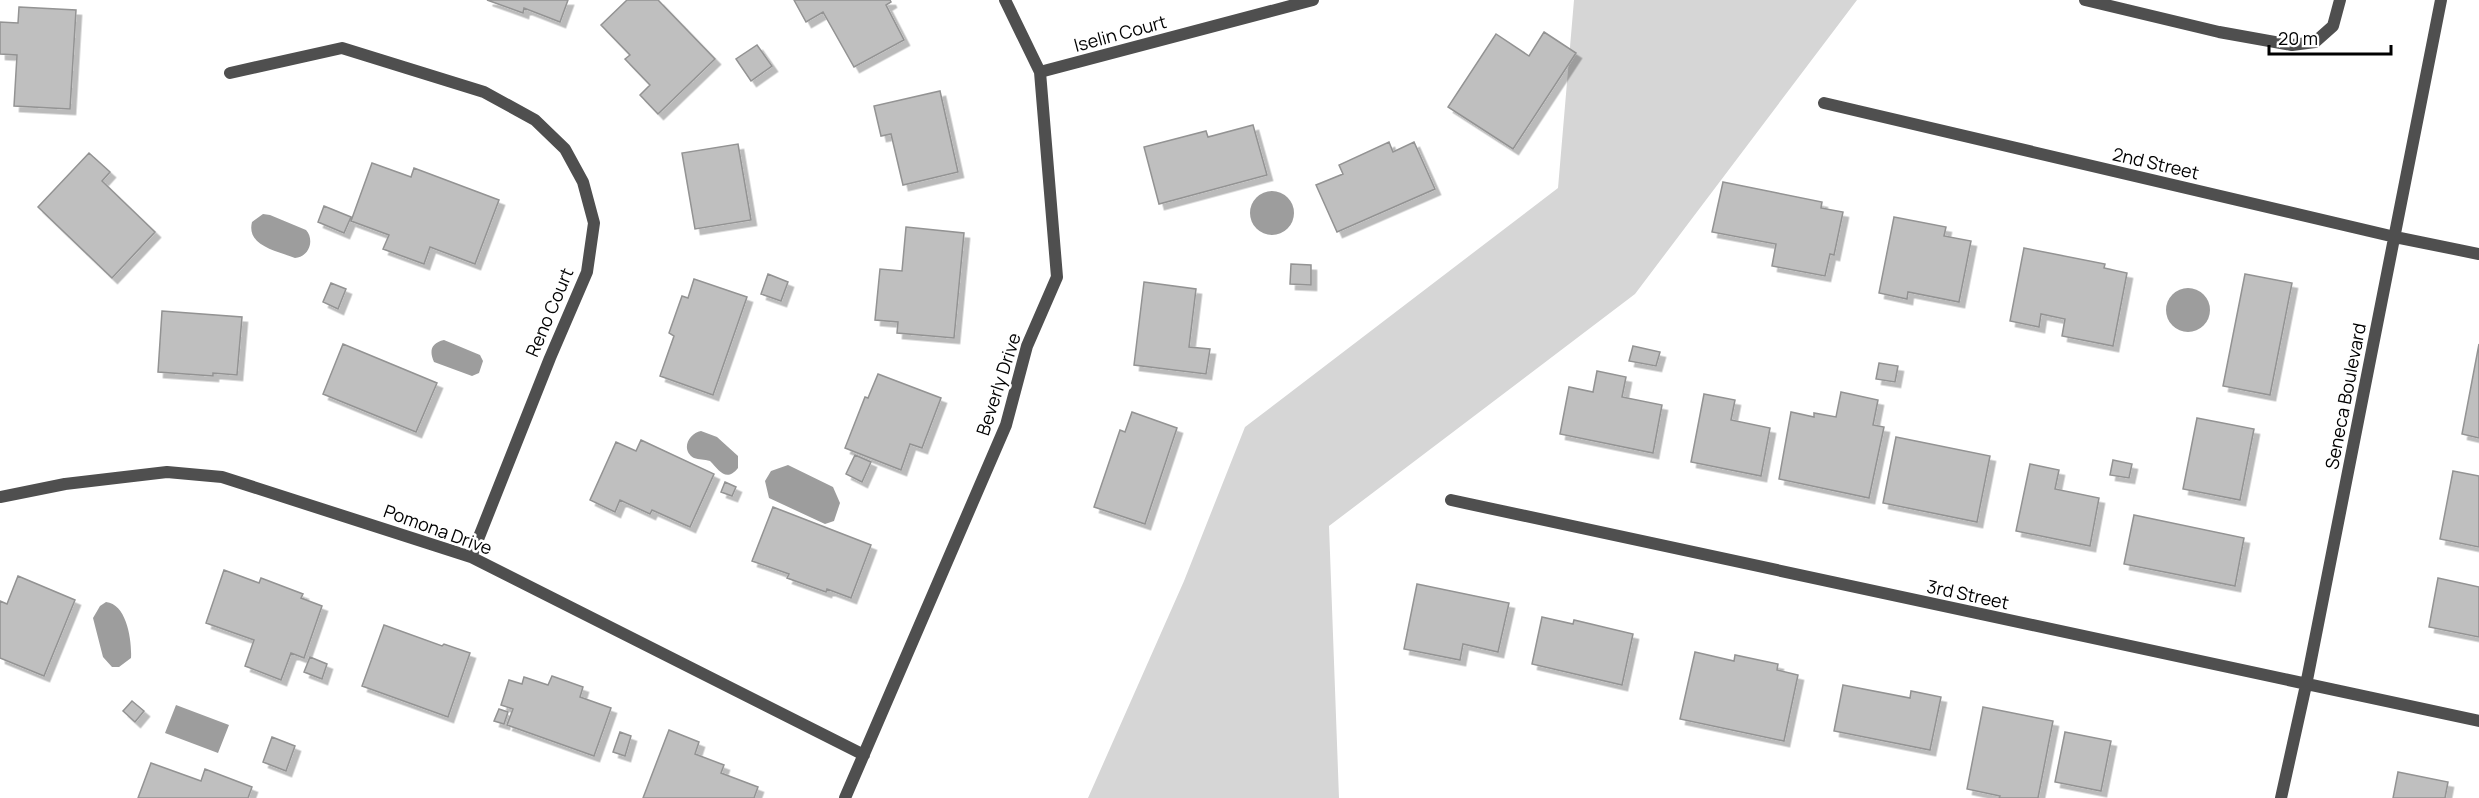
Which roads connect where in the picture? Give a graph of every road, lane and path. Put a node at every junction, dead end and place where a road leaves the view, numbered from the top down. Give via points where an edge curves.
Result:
1 (1005, 0) edge
2 (1313, 0) edge
3 (2085, 0) edge
4 (2340, 0) edge
5 (2441, 0) edge
6 (1040, 72) junction
7 (230, 73) dead end
8 (1824, 103) dead end
9 (2395, 237) junction
10 (2479, 254) edge
11 (0, 497) edge
12 (1451, 500) dead end
13 (471, 557) junction
14 (2306, 685) junction
15 (2479, 721) edge
16 (864, 756) junction
17 (845, 798) edge
18 (2281, 798) edge

1 - 6 street, Beverly Drive
2 - 6 street, Iselin Court
3 - 4 street via 2292,45 2315,42 2333,26
5 - 9 street, Seneca Boulevard
6 - 16 street, Beverly Drive via 1057,277 1027,346 1006,425
7 - 13 street, Reno Court via 342,48 386,61 484,92 535,120 565,149 583,182 594,223 587,272
8 - 9 street, 2nd Street
9 - 10 street, 2nd Street
9 - 14 street, Seneca Boulevard
11 - 13 street, Pomona Drive via 65,484 167,472 222,477
12 - 14 street, 3rd Street
13 - 16 street, Pomona Drive
14 - 15 street, 3rd Street
14 - 18 street, Seneca Boulevard
16 - 17 street, Beverly Drive

